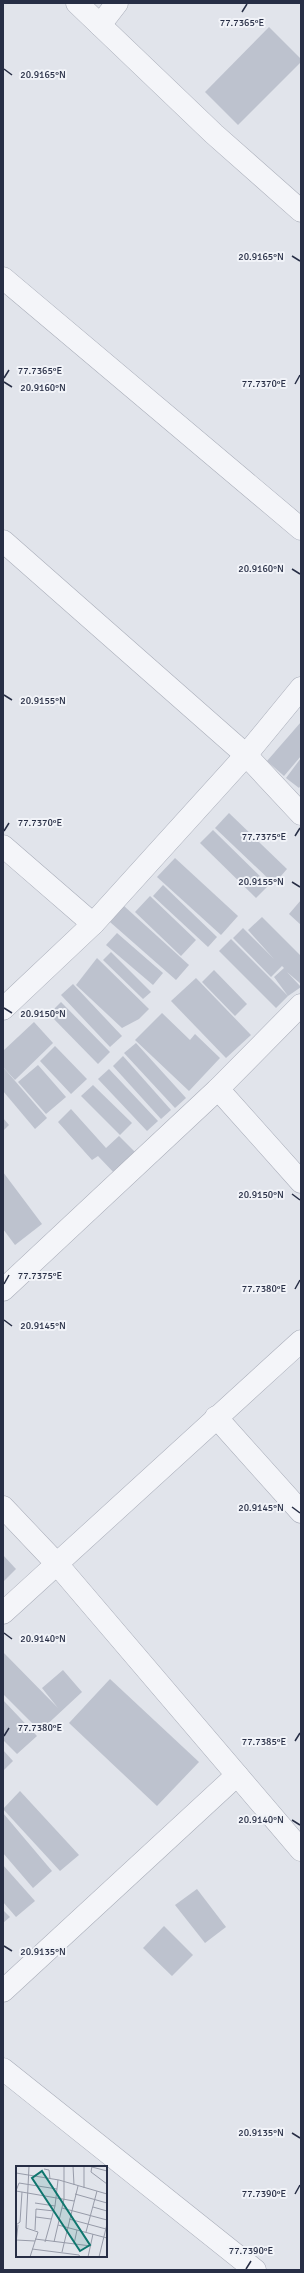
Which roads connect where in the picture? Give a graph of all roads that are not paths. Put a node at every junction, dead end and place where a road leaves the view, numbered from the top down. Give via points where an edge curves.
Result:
1 (77, 3) edge
2 (117, 3) edge
3 (100, 25) junction
4 (301, 211) edge
5 (3, 278) edge
6 (301, 529) edge
7 (3, 541) edge
8 (301, 688) edge
9 (246, 755) junction
10 (301, 814) edge
11 (3, 846) edge
12 (93, 924) junction
13 (301, 1005) edge
14 (3, 1009) edge
15 (218, 1089) junction
16 (301, 1182) edge
17 (3, 1290) edge
18 (301, 1341) edge
19 (216, 1417) junction
20 (3, 1507) edge
21 (301, 1512) edge
22 (57, 1564) junction
23 (3, 1613) edge
24 (237, 1775) junction
25 (301, 1850) edge
26 (3, 1990) edge
27 (3, 2069) edge
28 (255, 2270) edge

1 - 3 street
2 - 3 street
3 - 4 street via 214,134
5 - 6 street
7 - 9 street
8 - 9 street
9 - 10 street
9 - 12 street
11 - 12 street
12 - 14 street
13 - 15 street
15 - 16 street
15 - 17 street
18 - 19 street
19 - 21 street
19 - 22 street
20 - 22 street
22 - 23 street
22 - 24 street
24 - 25 street
24 - 26 street
27 - 28 street

